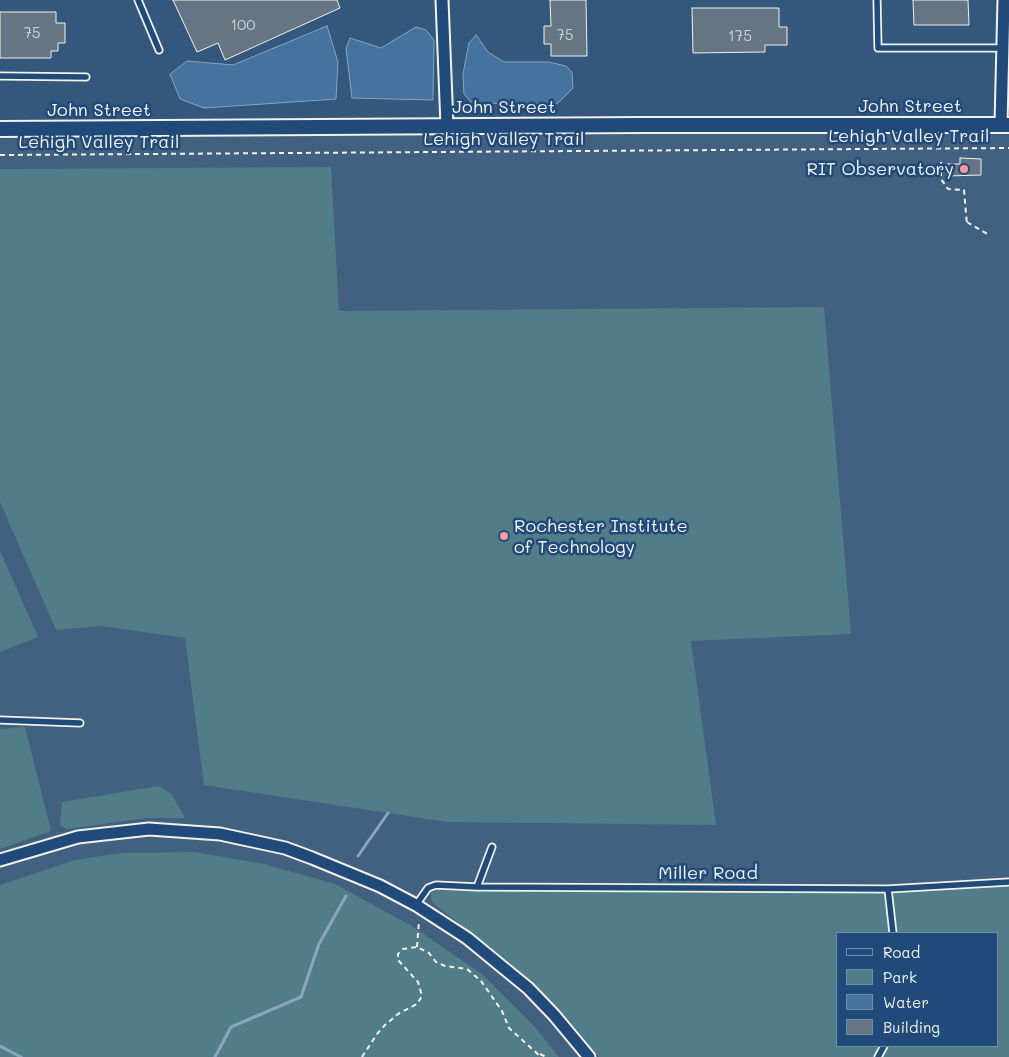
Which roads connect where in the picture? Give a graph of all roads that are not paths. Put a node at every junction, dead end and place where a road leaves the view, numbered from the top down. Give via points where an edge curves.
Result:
1 (138, 0) edge
2 (442, 0) edge
3 (877, 0) edge
4 (1004, 0) edge
5 (1004, 48) junction
6 (159, 50) dead end
7 (0, 76) edge
8 (86, 77) dead end
9 (1005, 125) edge
10 (447, 126) junction
11 (0, 129) edge
12 (0, 720) edge
13 (80, 723) dead end
14 (492, 847) dead end
15 (0, 860) edge
16 (1009, 882) edge
17 (477, 887) junction
18 (888, 888) junction
19 (416, 904) junction
20 (893, 932) edge
21 (588, 1057) edge

1 - 6 lane
2 - 10 street
3 - 5 lane via 878,48
4 - 5 street
5 - 9 street
7 - 8 lane
9 - 10 street, John Street
10 - 11 street, John Street
12 - 13 lane
14 - 17 lane
15 - 19 street via 56,842 97,834 149,829 199,831 242,838 312,858
16 - 18 lane, Miller Road
17 - 18 lane, Miller Road
17 - 19 lane, Miller Road via 436,885
18 - 20 lane
19 - 21 street via 467,938 528,988

